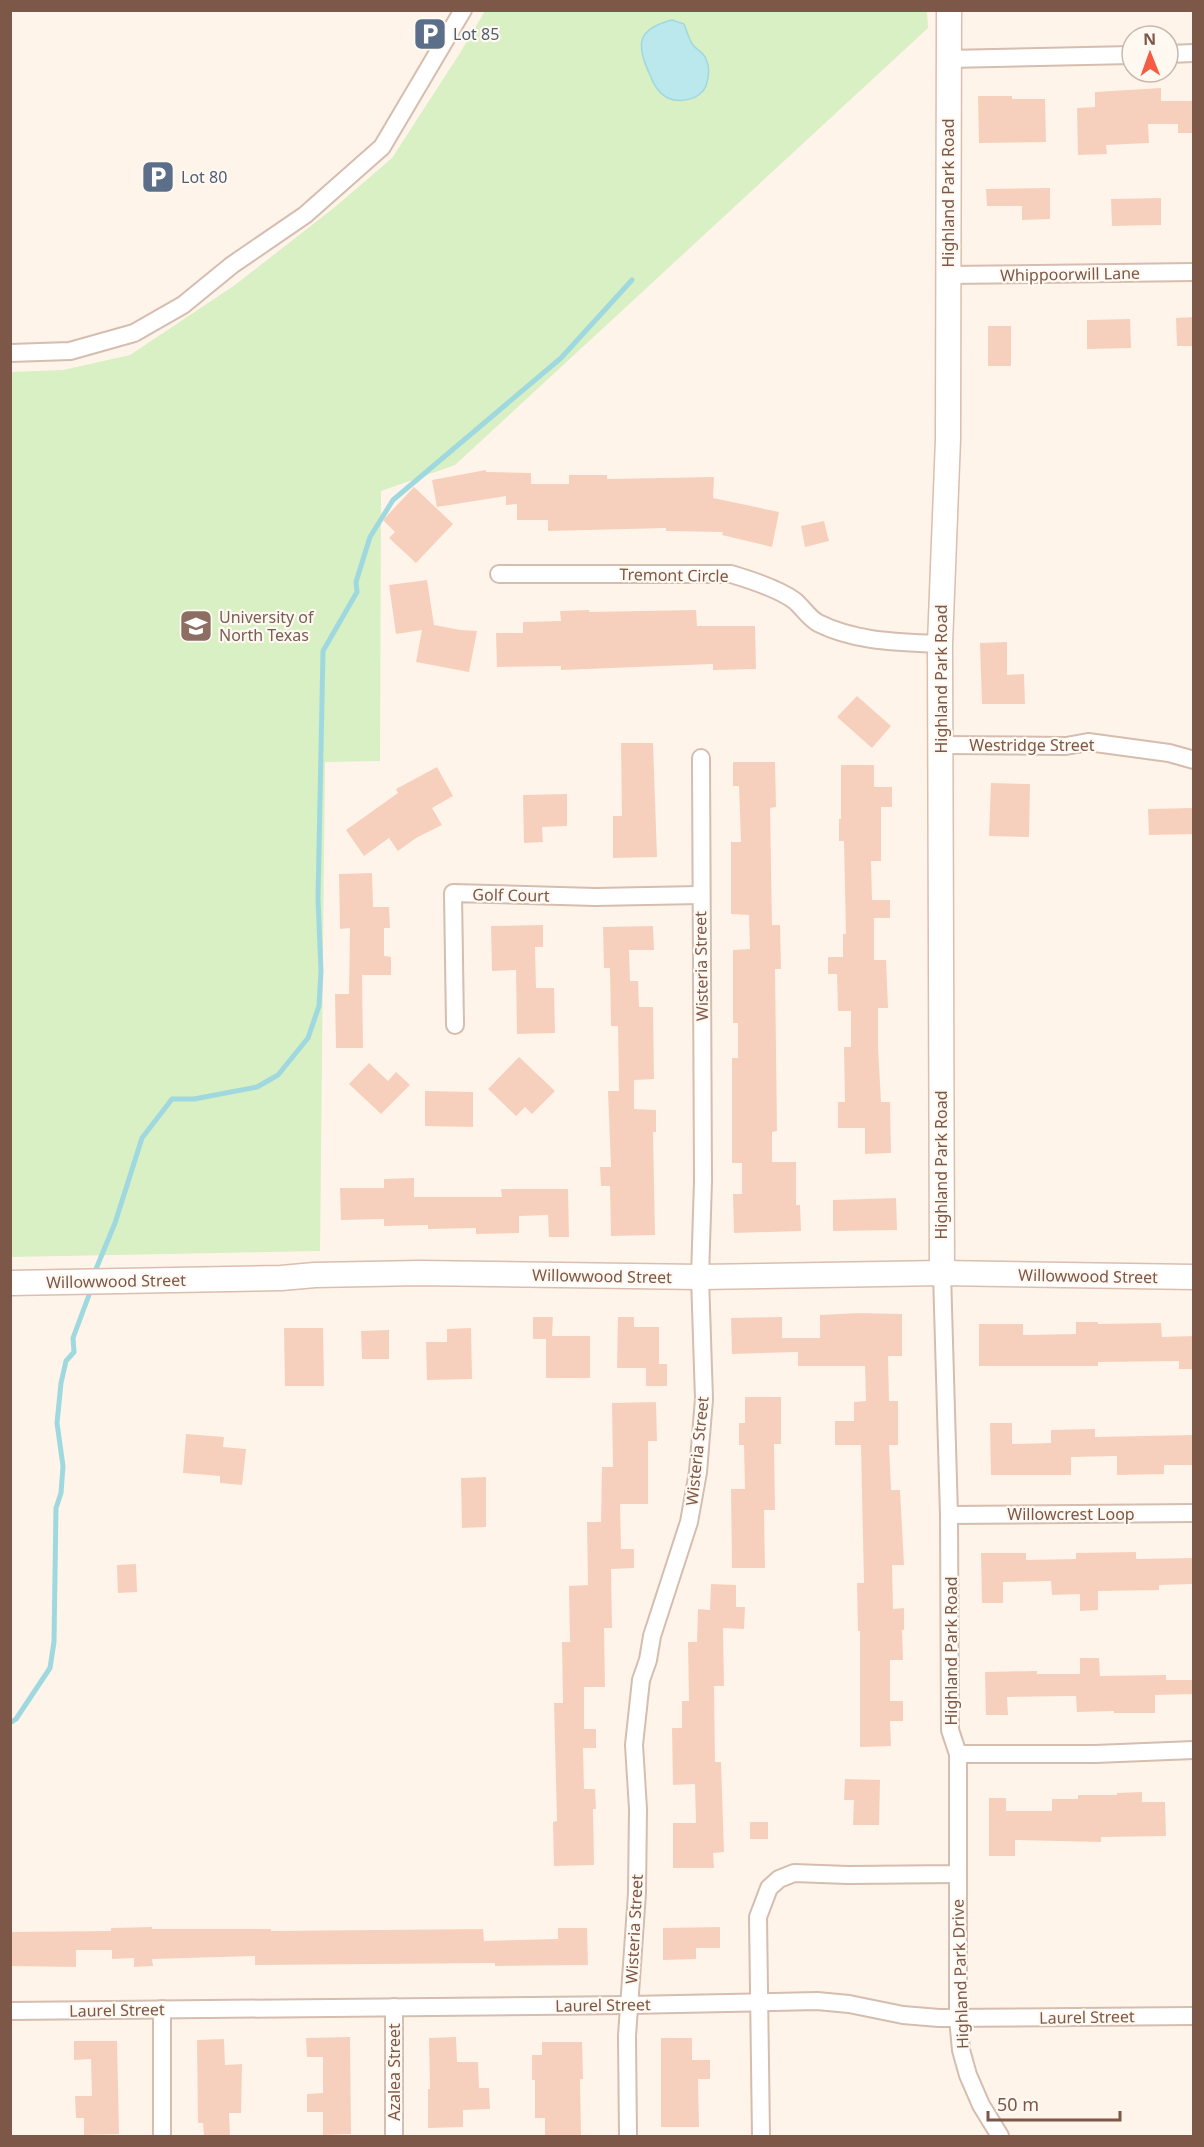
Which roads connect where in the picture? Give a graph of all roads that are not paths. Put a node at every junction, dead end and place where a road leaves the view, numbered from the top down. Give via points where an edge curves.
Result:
1 (463, 10) edge
2 (949, 10) edge
3 (1120, 55) edge
4 (948, 59) junction
5 (1194, 272) edge
6 (947, 275) junction
7 (10, 352) edge
8 (499, 574) dead end
9 (940, 644) junction
10 (941, 745) junction
11 (700, 758) dead end
12 (1194, 760) edge
13 (700, 895) junction
14 (455, 1024) dead end
15 (942, 1273) junction
16 (700, 1277) junction
17 (1194, 1277) edge
18 (10, 1283) edge
19 (1194, 1513) edge
20 (949, 1515) junction
21 (1194, 1750) edge
22 (958, 1754) junction
23 (958, 1874) junction
24 (759, 2002) junction
25 (629, 2005) junction
26 (394, 2007) junction
27 (162, 2009) junction
28 (10, 2011) edge
29 (1194, 2016) edge
30 (958, 2018) junction
31 (162, 2136) edge
32 (394, 2136) edge
33 (628, 2136) edge
34 (761, 2136) edge
35 (1000, 2136) edge

1 - 7 street via 382,147 305,215 232,265 183,305 134,333 70,351
2 - 4 street, Highland Park Road
3 - 4 street
4 - 6 street, Highland Park Road
5 - 6 street, Whippoorwill Lane
6 - 9 street, Highland Park Road via 948,439
8 - 9 street, Tremont Circle via 731,574 793,600 816,622 848,636
9 - 10 street, Highland Park Road
10 - 12 street, Westridge Street via 1066,746 1088,742
10 - 15 street, Highland Park Road
11 - 13 street, Wisteria Street
13 - 14 street, Golf Court via 453,893
13 - 16 street, Wisteria Street
15 - 16 street, Willowwood Street
15 - 17 street, Willowwood Street
15 - 20 street, Highland Park Road
16 - 18 street, Willowwood Street via 420,1273
16 - 25 street, Wisteria Street via 704,1399 698,1472 689,1522 641,1680 634,1745 637,1893
19 - 20 street, Willowcrest Loop
20 - 22 street, Highland Park Road via 950,1730
21 - 22 street
22 - 23 street, Highland Park Road
23 - 24 street via 794,1873 779,1879 769,1888 758,1917
23 - 30 street, Highland Park Drive
24 - 25 street, Laurel Street
24 - 30 street, Laurel Street via 833,2002 903,2015
24 - 34 street
25 - 26 street, Laurel Street
25 - 33 street, Wisteria Street
26 - 27 street, Laurel Street
26 - 32 street, Azalea Street
27 - 28 street, Laurel Street
27 - 31 street
29 - 30 street, Laurel Street
30 - 35 street, Highland Park Drive via 968,2075

